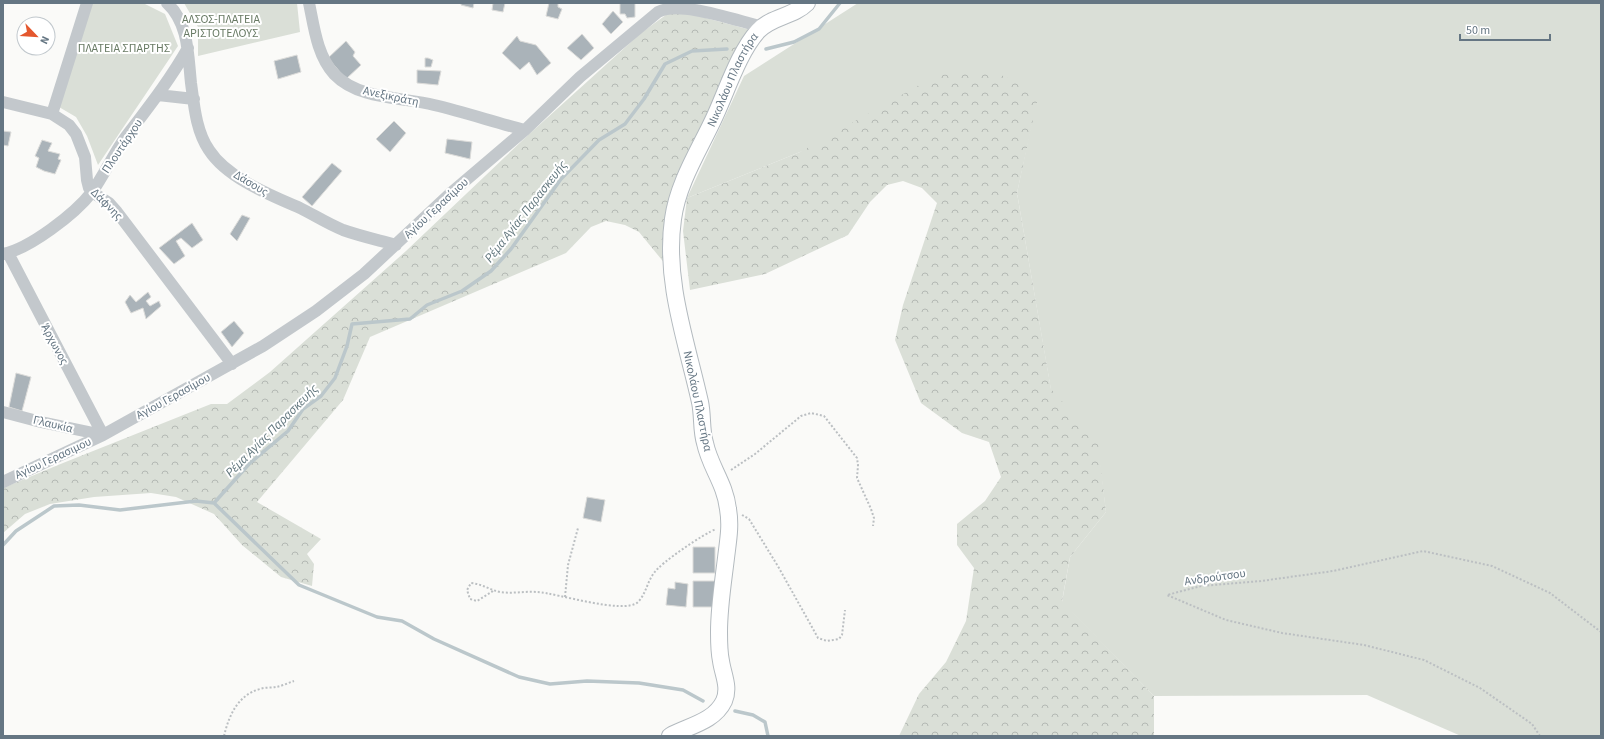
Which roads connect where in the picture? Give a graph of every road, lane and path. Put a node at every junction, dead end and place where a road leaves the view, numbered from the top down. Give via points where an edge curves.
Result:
1 (87, 3) edge
2 (167, 3) edge
3 (309, 3) edge
4 (807, 3) edge
5 (763, 27) junction
6 (188, 48) junction
7 (158, 95) junction
8 (194, 99) junction
9 (3, 102) edge
10 (52, 114) junction
11 (525, 130) junction
12 (92, 192) junction
13 (396, 245) junction
14 (5, 254) edge
15 (232, 364) junction
16 (3, 412) edge
17 (103, 435) junction
18 (720, 477) junction
19 (3, 482) edge
20 (728, 508) junction
21 (873, 526) dead end
22 (730, 527) junction
23 (578, 528) dead end
24 (492, 591) junction
25 (565, 597) junction
26 (845, 610) dead end
27 (1601, 632) edge
28 (294, 681) dead end
29 (224, 736) edge
30 (670, 736) edge
31 (1540, 736) edge

1 - 10 street
2 - 6 street, Δάσους via 180,22
3 - 11 street, Ανεξικράτη via 324,58 334,74 344,82 372,94 436,106
4 - 5 street, Νικολάου Πλαστήρα via 794,13 778,17
5 - 11 street, Αγίου Γερασίμου via 693,10 663,10 580,77
5 - 18 street, Νικολάου Πλαστήρα via 747,47 685,179 674,210 672,230 675,293 701,404 704,442
6 - 7 street, Πλουτάρχου
6 - 8 street, Δάσους
7 - 8 street
7 - 12 street, Πλουτάρχου via 121,145
8 - 13 street, Δάσους via 205,143 213,156 227,169 246,182 343,230
9 - 10 street, Δάφνης
10 - 12 street, Δάφνης via 69,125 76,134 82,148 87,180
11 - 13 street, Αγίου Γερασίμου via 452,192
12 - 14 street, Πλουτάρχου via 52,228 17,250
12 - 15 street, Δάφνης via 109,203 117,212
13 - 15 street, Αγίου Γερασίμου via 364,274 316,311
14 - 17 street, Άρχωνος
15 - 17 street, Αγίου Γερασίμου
16 - 17 street, Γλαυκία
17 - 19 street, Αγίου Γερασιμου
18 - 20 street, Νικολάου Πλαστήρα
18 - 21 path via 755,454 801,416 811,413 824,416 857,458 857,478 871,509
20 - 22 street, Νικολάου Πλαστήρα
20 - 26 path via 749,518 818,638 827,641 839,639 842,635
22 - 25 path via 714,530 699,538 654,571 636,603 628,606 611,606
22 - 30 street, Νικολάου Πλαστήρα via 718,639 727,686 725,699 713,716
23 - 25 path via 568,565
24 - 24 path via 477,601 470,599 467,590 471,583
24 - 25 path via 536,592
27 - 31 path, Ανδρούτσου via 1550,593 1492,566 1423,551 1333,571 1201,586 1167,595 1226,620 1282,633 1364,645 1424,660 1480,688 1532,724
28 - 29 path via 250,692 237,704

